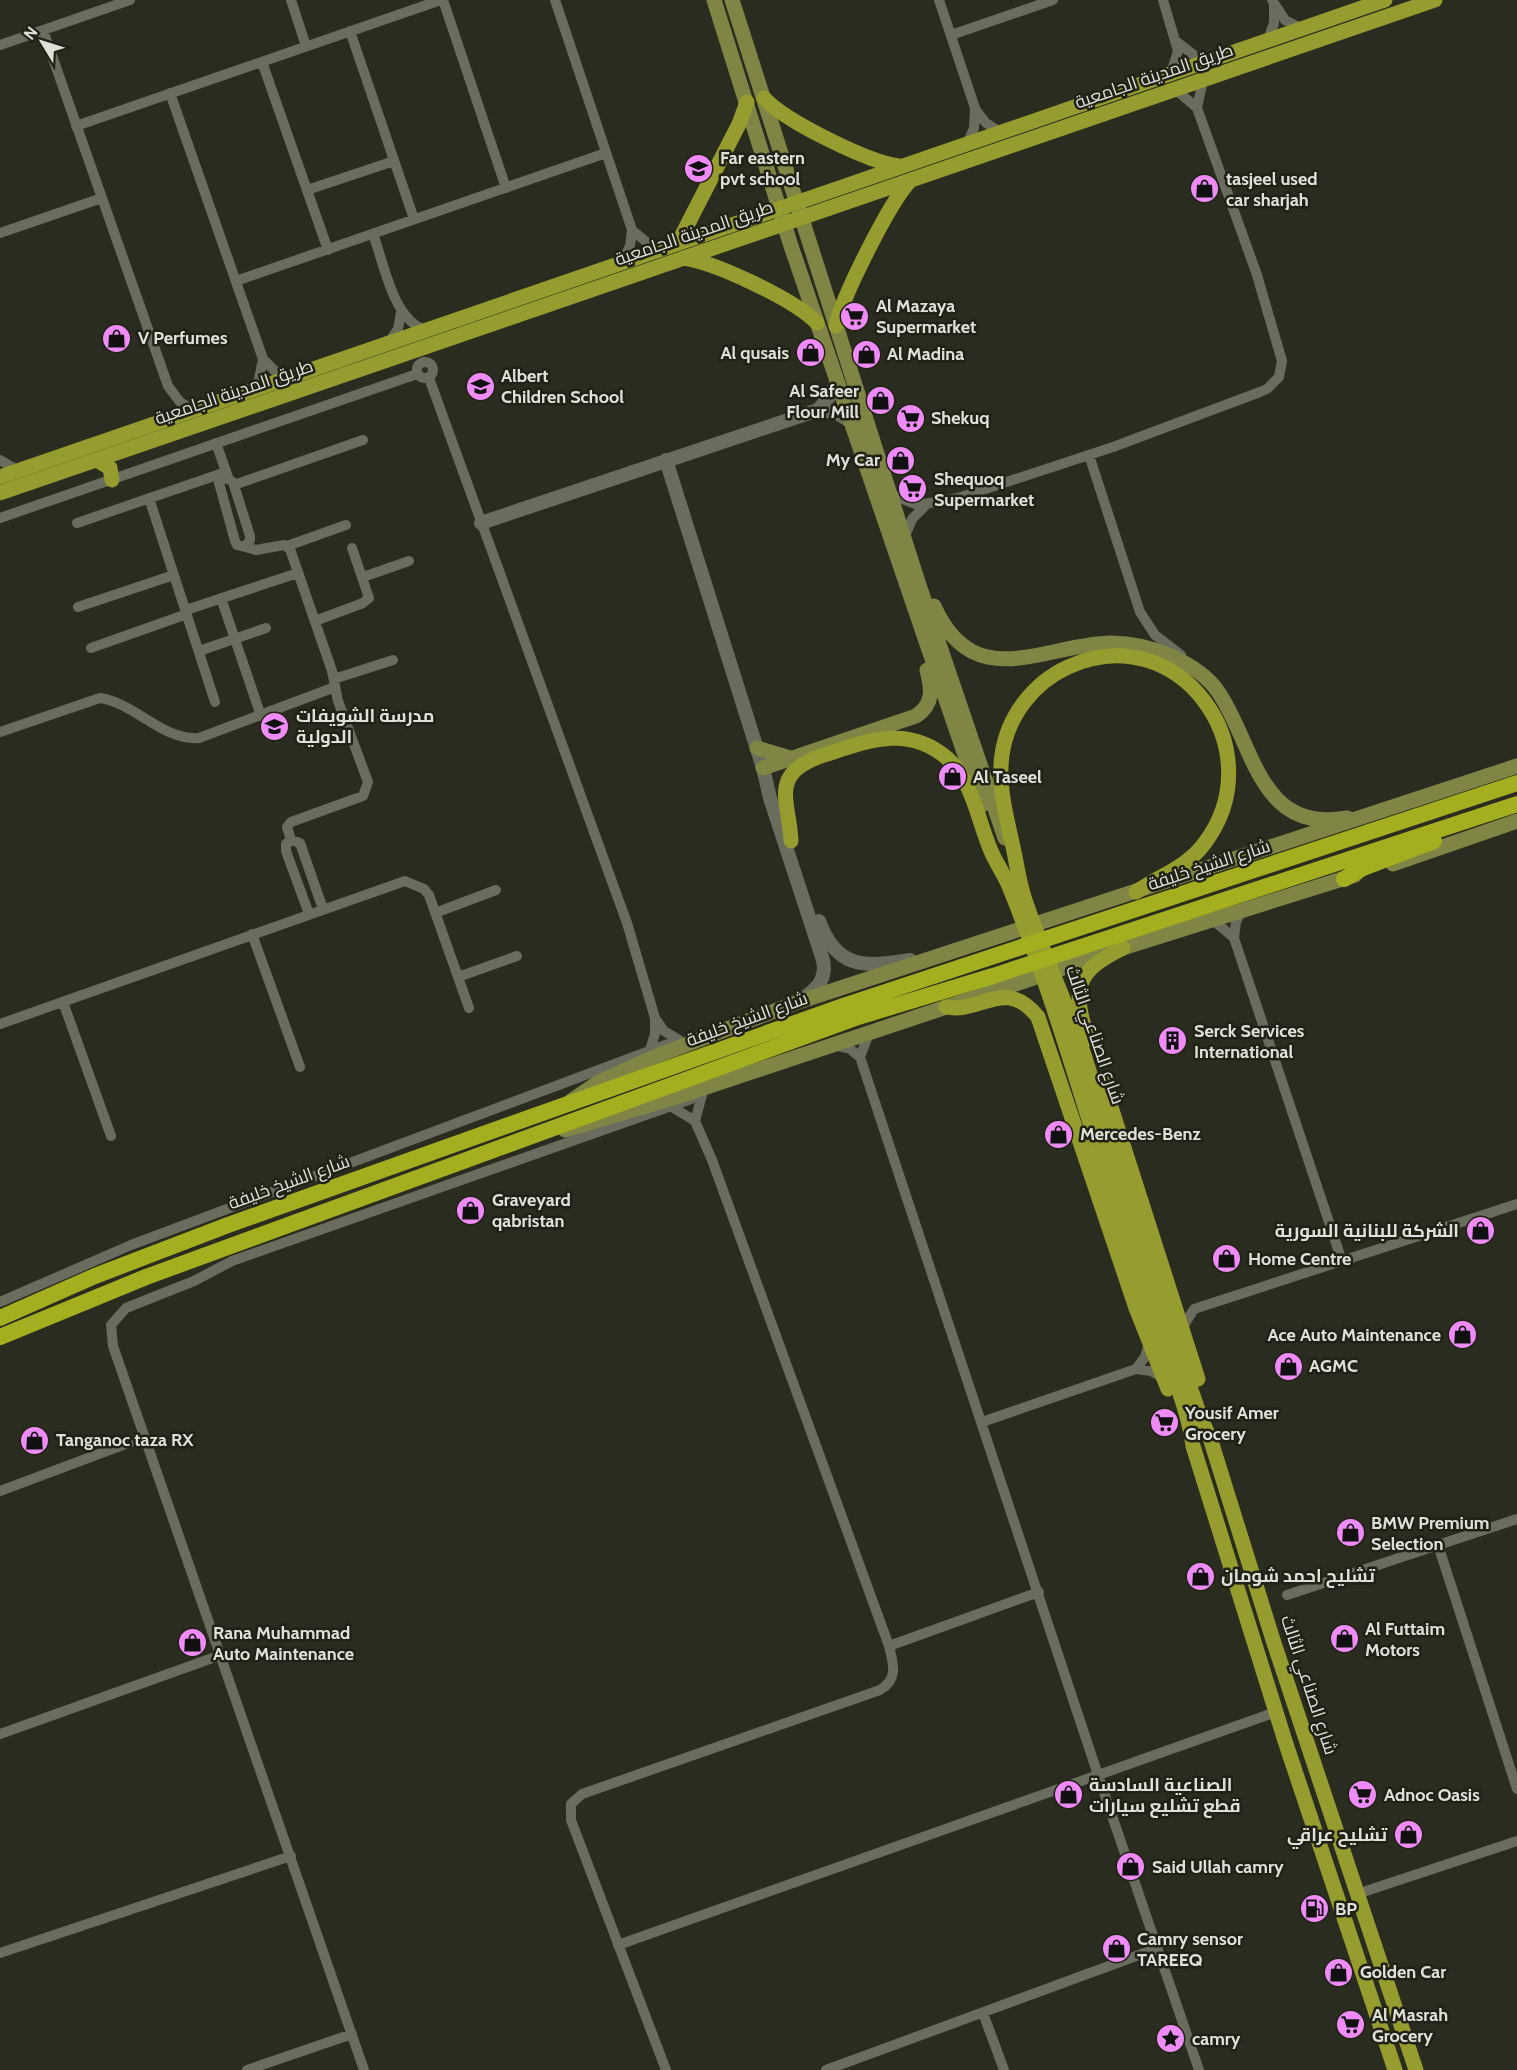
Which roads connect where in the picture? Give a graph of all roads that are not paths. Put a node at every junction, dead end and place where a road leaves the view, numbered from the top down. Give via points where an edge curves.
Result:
1 (130, 0) edge
2 (291, 0) edge
3 (442, 0) edge
4 (555, 0) edge
5 (714, 0) edge
6 (732, 0) edge
7 (939, 0) edge
8 (1163, 0) edge
9 (1385, 0) edge
10 (1435, 0) edge
11 (1049, 1) edge
12 (1273, 3) edge
13 (1302, 29) junction
14 (43, 30) junction
15 (350, 31) junction
16 (951, 35) junction
17 (1268, 40) junction
18 (1177, 42) junction
19 (0, 45) edge
20 (306, 46) junction
21 (262, 62) junction
22 (1204, 63) junction
23 (1203, 80) junction
24 (1168, 82) junction
25 (170, 93) junction
26 (764, 98) junction
27 (747, 102) junction
28 (975, 108) junction
29 (1197, 108) junction
30 (76, 126) junction
31 (1003, 134) junction
32 (966, 146) junction
33 (606, 153) junction
34 (394, 161) junction
35 (902, 166) junction
36 (909, 182) junction
37 (506, 188) junction
38 (307, 190) junction
39 (794, 195) junction
40 (813, 196) junction
41 (102, 198) junction
42 (774, 204) junction
43 (820, 213) junction
44 (802, 218) junction
45 (414, 219) junction
46 (769, 229) junction
47 (632, 230) junction
48 (787, 231) junction
49 (0, 233) edge
50 (807, 233) junction
51 (374, 234) junction
52 (328, 249) junction
53 (656, 250) junction
54 (679, 250) junction
55 (623, 261) junction
56 (236, 281) junction
57 (401, 312) junction
58 (817, 323) junction
59 (836, 326) junction
60 (426, 330) junction
61 (389, 342) junction
62 (441, 342) junction
63 (402, 355) junction
64 (263, 359) junction
65 (432, 365) junction
66 (418, 370) junction
67 (429, 378) junction
68 (837, 382) junction
69 (291, 385) junction
70 (256, 389) junction
71 (818, 410) junction
72 (194, 411) junction
73 (850, 421) junction
74 (363, 440) dead end
75 (216, 443) junction
76 (1089, 455) junction
77 (0, 460) edge
78 (97, 460) junction
79 (666, 460) junction
80 (19, 471) junction
81 (0, 477) edge
82 (230, 478) junction
83 (112, 480) junction
84 (0, 493) edge
85 (892, 495) junction
86 (149, 498) junction
87 (926, 505) junction
88 (0, 518) edge
89 (77, 523) dead end
90 (481, 524) junction
91 (346, 525) dead end
92 (905, 536) junction
93 (287, 546) junction
94 (351, 548) dead end
95 (409, 561) dead end
96 (298, 573) junction
97 (174, 575) junction
98 (363, 577) junction
99 (919, 585) junction
100 (221, 598) junction
101 (78, 607) dead end
102 (186, 612) junction
103 (315, 621) junction
104 (266, 628) dead end
105 (923, 631) junction
106 (235, 639) junction
107 (91, 648) dead end
108 (199, 651) junction
109 (393, 660) dead end
110 (1192, 666) junction
111 (335, 683) junction
112 (216, 702) dead end
113 (261, 716) junction
114 (0, 732) edge
115 (757, 748) junction
116 (790, 758) junction
117 (1517, 766) edge
118 (765, 773) junction
119 (1517, 783) edge
120 (1517, 804) edge
121 (989, 805) junction
122 (1397, 808) junction
123 (1491, 812) junction
124 (1517, 821) edge
125 (291, 840) junction
126 (791, 841) junction
127 (312, 875) junction
128 (1344, 879) junction
129 (297, 880) junction
130 (496, 890) dead end
131 (1136, 892) junction
132 (323, 909) junction
133 (1242, 910) junction
134 (435, 913) junction
135 (309, 914) junction
136 (1213, 920) junction
137 (252, 934) junction
138 (1234, 938) junction
139 (1123, 948) junction
140 (517, 956) dead end
141 (926, 958) junction
142 (458, 977) junction
143 (63, 1002) junction
144 (798, 1002) junction
145 (946, 1007) junction
146 (469, 1008) dead end
147 (655, 1018) junction
148 (0, 1024) edge
149 (735, 1027) junction
150 (870, 1031) junction
151 (679, 1040) junction
152 (831, 1045) junction
153 (650, 1050) junction
154 (860, 1057) junction
155 (300, 1067) dead end
156 (731, 1079) junction
157 (702, 1095) junction
158 (568, 1104) junction
159 (672, 1107) junction
160 (695, 1121) junction
161 (547, 1131) junction
162 (111, 1136) dead end
163 (396, 1186) junction
164 (1517, 1204) edge
165 (386, 1205) junction
166 (1125, 1213) junction
167 (211, 1216) junction
168 (228, 1225) junction
169 (1342, 1261) junction
170 (1173, 1298) junction
171 (0, 1302) edge
172 (1194, 1309) junction
173 (0, 1318) edge
174 (1183, 1327) junction
175 (0, 1337) edge
176 (1149, 1343) junction
177 (1136, 1369) junction
178 (1164, 1378) junction
179 (982, 1422) junction
180 (144, 1437) junction
181 (1211, 1440) junction
182 (1193, 1446) junction
183 (0, 1491) edge
184 (1517, 1519) edge
185 (1438, 1545) junction
186 (1039, 1592) junction
187 (1287, 1595) dead end
188 (889, 1646) junction
189 (221, 1655) junction
190 (1276, 1712) junction
191 (0, 1734) edge
192 (1098, 1775) junction
193 (1517, 1789) edge
194 (1517, 1841) edge
195 (291, 1856) junction
196 (1357, 1894) junction
197 (618, 1945) junction
198 (1158, 1948) junction
199 (0, 1953) edge
200 (983, 2013) junction
201 (352, 2034) junction
202 (247, 2070) edge
203 (364, 2070) edge
204 (666, 2070) edge
205 (826, 2070) edge
206 (1004, 2070) edge
207 (1199, 2070) edge
208 (1398, 2070) edge
209 (1416, 2070) edge

1 - 14 street
2 - 20 street
3 - 15 street
3 - 37 street
4 - 33 street
5 - 27 main road
6 - 26 main road
7 - 16 street
8 - 18 street
9 - 13 main road, طريق المدينة الجامعية
10 - 23 main road, طريق المدينة الجامعية
11 - 16 street
12 - 13 street via 1285,20
12 - 17 street via 1274,23
13 - 17 main road, طريق المدينة الجامعية
14 - 19 street
14 - 30 street
15 - 20 street
15 - 34 street
16 - 28 street
17 - 22 main road, طريق المدينة الجامعية
18 - 22 street
18 - 24 street via 1177,60
20 - 21 street
21 - 25 street
21 - 38 street
22 - 24 main road, طريق المدينة الجامعية
23 - 24 main road, طريق المدينة الجامعية
23 - 29 street
24 - 29 street
24 - 31 main road, طريق المدينة الجامعية via 1126,88
24 - 36 main road, طريق المدينة الجامعية via 1108,102 1107,112
25 - 30 street
25 - 56 street
26 - 35 main road via 779,113 807,128 872,159
26 - 39 main road
27 - 42 main road
27 - 54 main road
28 - 31 street via 986,123
28 - 32 street via 974,128
29 - 76 street via 1257,275 1280,353 1279,377 1268,389
30 - 41 street
31 - 32 main road, طريق المدينة الجامعية
32 - 35 main road, طريق المدينة الجامعية
33 - 37 street
33 - 47 street
34 - 38 street
34 - 45 street
35 - 40 main road, طريق المدينة الجامعية
36 - 43 main road, طريق المدينة الجامعية
36 - 59 main road via 894,202 843,302
37 - 45 street
38 - 52 street
39 - 40 main road, طريق المدينة الجامعية
39 - 42 main road, طريق المدينة الجامعية
39 - 44 main road
40 - 43 main road via 812,205
41 - 49 street
41 - 72 street via 168,386 180,402
42 - 46 main road
42 - 48 main road
42 - 54 main road, طريق المدينة الجامعية
43 - 44 main road, طريق المدينة الجامعية
44 - 48 main road, طريق المدينة الجامعية
44 - 50 main road
45 - 51 street
46 - 48 main road, طريق المدينة الجامعية
46 - 54 main road, طريق المدينة الجامعية
47 - 53 street
47 - 55 street
48 - 50 main road
48 - 58 main road
50 - 59 main road
51 - 52 street
51 - 57 street
52 - 56 street
53 - 54 main road, طريق المدينة الجامعية
53 - 55 main road, طريق المدينة الجامعية
54 - 58 main road via 802,309
54 - 62 main road, طريق المدينة الجامعية
55 - 60 main road, طريق المدينة الجامعية
56 - 64 street
57 - 60 street via 412,324
57 - 61 street via 398,329
58 - 68 main road
59 - 85 main road
60 - 61 main road, طريق المدينة الجامعية
61 - 69 main road, طريق المدينة الجامعية via 321,366
62 - 63 main road, طريق المدينة الجامعية
62 - 65 street
63 - 66 street
63 - 69 main road, طريق المدينة الجامعية
64 - 69 street
64 - 70 street
65 - 66 street via 425,362
65 - 67 street via 434,372
66 - 67 street via 422,379
66 - 75 street
67 - 90 street
68 - 71 street
68 - 73 main road
69 - 70 main road, طريق المدينة الجامعية
69 - 78 main road, طريق المدينة الجامعية
70 - 72 main road, طريق المدينة الجامعية
71 - 73 street via 834,412
71 - 79 street
72 - 80 main road, طريق المدينة الجامعية
73 - 105 main road
74 - 82 street
75 - 82 street
75 - 83 street
76 - 87 street
76 - 110 street via 1140,612 1155,635
77 - 80 street
78 - 83 main road via 110,468
78 - 84 main road, طريق المدينة الجامعية
79 - 90 street
79 - 115 street
80 - 81 main road, طريق المدينة الجامعية
82 - 86 street
82 - 93 street via 220,479 220,488 237,545 256,550
83 - 88 street
85 - 87 street via 911,504
85 - 92 main road
86 - 89 street
86 - 97 street
87 - 92 street via 912,519
90 - 147 street via 607,867
91 - 93 street
92 - 99 main road
93 - 96 street
94 - 98 street
95 - 98 street
96 - 100 street
96 - 103 street
97 - 101 street
97 - 102 street
98 - 103 street via 369,594 367,602
99 - 110 main road via 952,636 983,655 1017,661 1096,645 1126,644 1155,650
99 - 121 main road
100 - 102 street
100 - 106 street
102 - 107 street
102 - 108 street
103 - 111 street
104 - 106 street
105 - 116 main road via 922,651 932,693 922,712
105 - 121 main road
106 - 108 street
106 - 113 street
108 - 112 street
109 - 111 street
110 - 122 main road via 1220,694 1269,792 1290,809 1332,819
111 - 113 street
111 - 125 street via 368,787 363,796 291,822
113 - 114 street via 192,738 100,698
115 - 116 main road
115 - 118 street
116 - 118 main road
117 - 122 main road
118 - 126 street
118 - 144 street via 824,965 819,986
119 - 158 highway, شارع الشيخ خليفة via 843,1006
120 - 123 highway, شارع الشيخ خليفة
121 - 126 main road via 940,753 916,741 880,738 814,758 793,773 784,803
121 - 131 main road via 1010,725 1026,699 1053,675 1102,657 1157,664 1186,680 1206,703 1223,734 1230,769 1225,804 1200,850
121 - 166 main road, شارع الصناعي الثالث via 1082,1048
121 - 166 main road, شارع الصناعي الثالث via 991,852 1008,883
122 - 131 main road
123 - 128 highway via 1460,831
123 - 161 highway, شارع الشيخ خليفة via 858,1017
124 - 128 main road
125 - 127 street via 300,843
125 - 129 street via 286,848
126 - 141 street via 825,935 839,954 870,966
127 - 129 street
127 - 132 street
128 - 133 main road
129 - 135 street
130 - 134 street
131 - 141 main road
132 - 134 street via 405,881 427,892
132 - 135 street
133 - 136 main road
133 - 138 street
134 - 142 street
135 - 137 street
136 - 138 street
136 - 139 main road
137 - 143 street
137 - 155 street
138 - 169 street
139 - 145 main road
139 - 170 main road via 1088,969 1077,1000
140 - 142 street
141 - 144 main road
142 - 146 street
143 - 148 street
143 - 162 street
144 - 149 main road
145 - 150 main road
145 - 176 main road via 1002,997 1026,1005 1038,1017
147 - 151 street via 664,1031
147 - 153 street
149 - 151 street
149 - 158 main road via 606,1078
150 - 152 main road
150 - 154 street
151 - 153 street
152 - 154 street via 844,1047
152 - 156 main road
153 - 167 street
154 - 179 street
156 - 157 street
156 - 161 main road via 580,1127
157 - 159 street
157 - 160 street
158 - 168 highway, شارع الشيخ خليفة
159 - 160 street
159 - 165 street
160 - 188 street
161 - 163 highway, شارع الشيخ خليفة
163 - 165 highway
163 - 175 highway, شارع الشيخ خليفة via 97,1295
164 - 169 street
165 - 180 street via 232,1261 126,1308 114,1318 110,1335
166 - 181 main road, شارع الصناعي الثالث
166 - 182 main road, شارع الصناعي الثالث
167 - 168 highway
167 - 171 street via 131,1245
168 - 173 highway, شارع الشيخ خليفة via 95,1276
169 - 172 street
170 - 172 street
170 - 174 main road
172 - 174 street
174 - 181 main road
176 - 177 street
176 - 178 main road
177 - 178 street
177 - 179 street
178 - 182 main road
179 - 186 street
180 - 183 street
180 - 189 street
181 - 196 main road, شارع الصناعي الثالث
182 - 190 main road, شارع الصناعي الثالث
184 - 185 street
185 - 187 street
185 - 193 street
186 - 188 street
186 - 192 street
188 - 197 street via 893,1675 880,1690 576,1798 571,1804 571,1820
189 - 191 street
189 - 195 street
190 - 192 street
190 - 208 main road, شارع الصناعي الثالث
192 - 197 street
192 - 198 street
194 - 196 street
195 - 199 street
195 - 201 street
196 - 209 main road, شارع الصناعي الثالث
197 - 204 street
198 - 200 street
198 - 207 street
200 - 205 street
200 - 206 street
201 - 202 street
201 - 203 street

